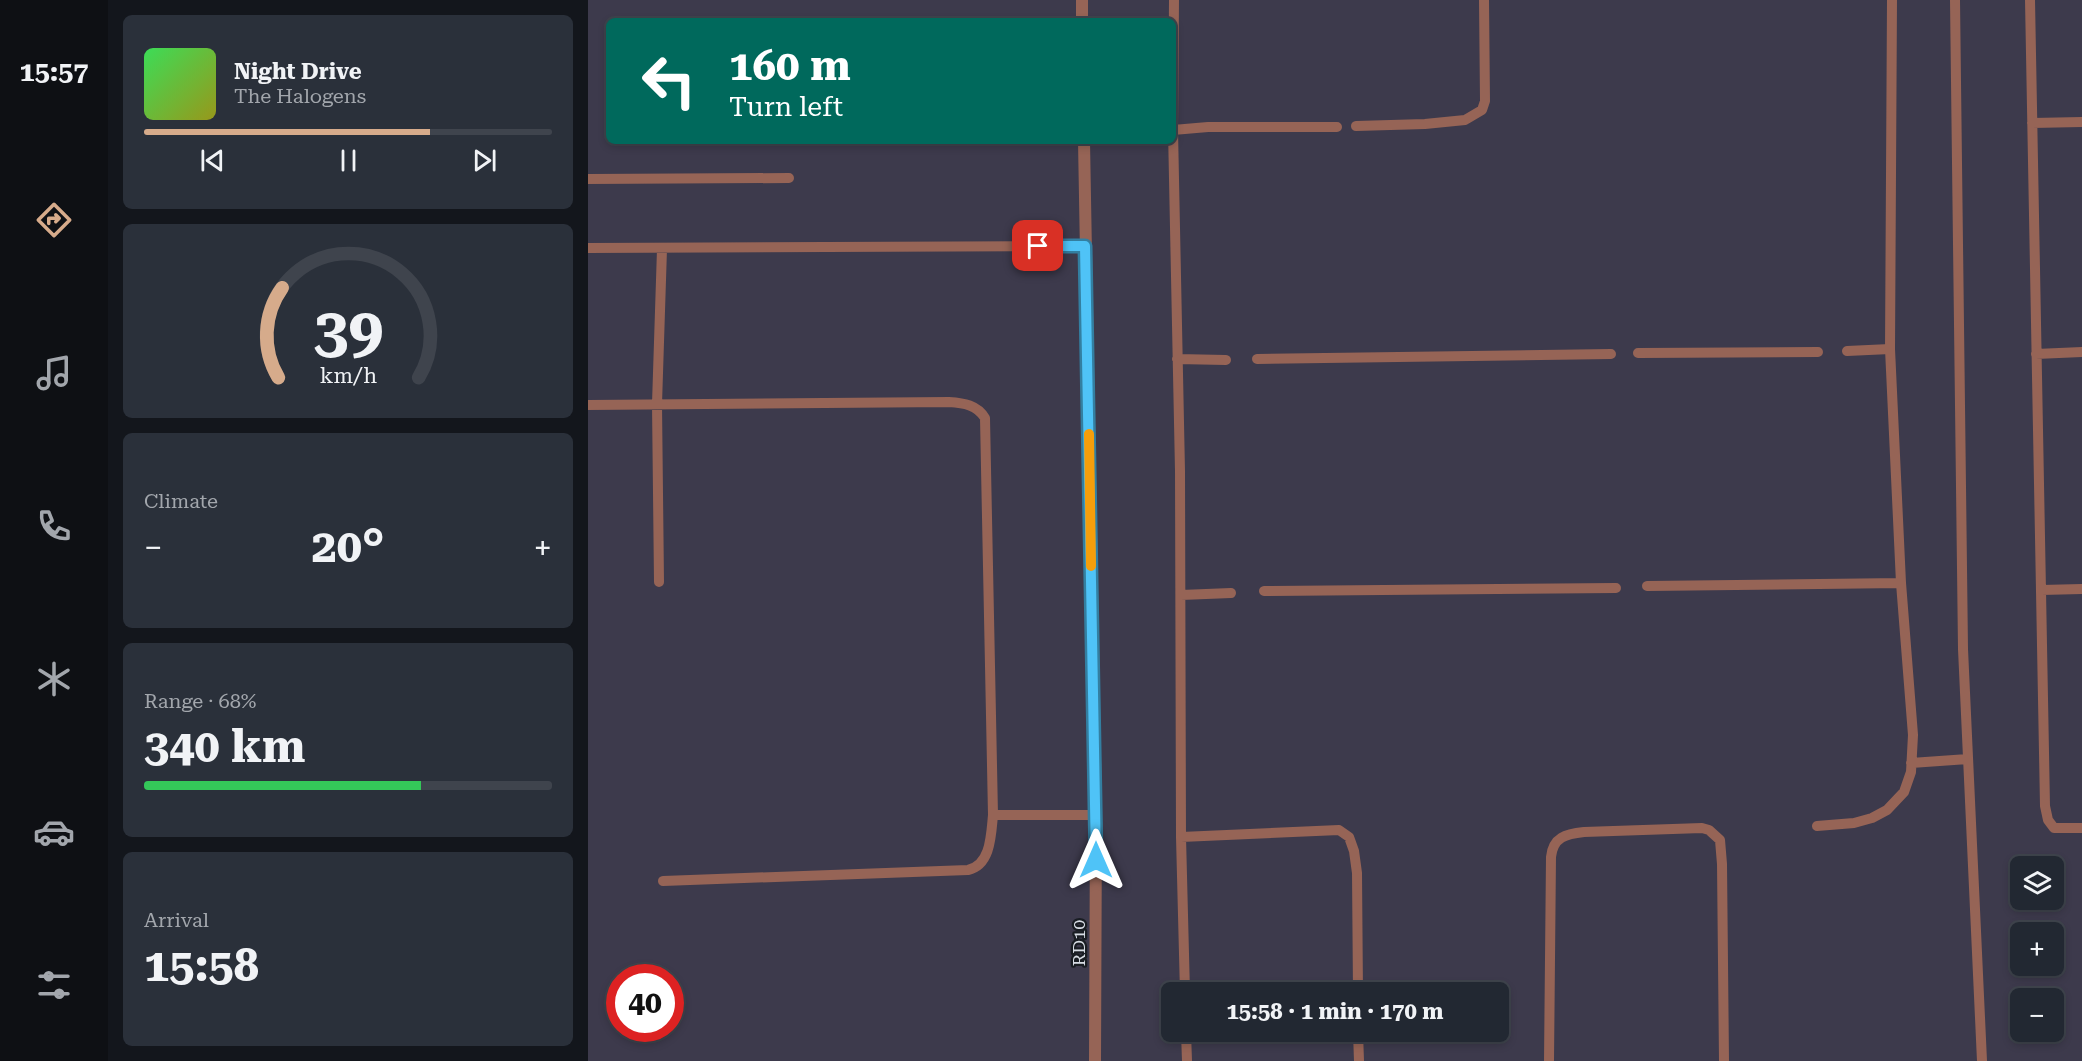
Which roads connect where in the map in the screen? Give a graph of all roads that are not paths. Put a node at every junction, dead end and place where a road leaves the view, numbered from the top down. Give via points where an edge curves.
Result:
1 (1082, 0) edge
2 (1174, 0) edge
3 (1484, 0) edge
4 (1892, 0) edge
5 (1955, 0) edge
6 (2030, 0) edge
7 (1082, 18) edge
8 (1174, 18) edge
9 (2082, 122) edge
10 (2032, 123) junction
11 (1356, 126) dead end
12 (1337, 127) dead end
13 (1176, 130) edge
14 (1084, 144) edge
15 (1173, 144) edge
16 (789, 178) dead end
17 (588, 179) edge
18 (1085, 246) junction
19 (588, 248) edge
20 (662, 249) junction
21 (1890, 349) junction
22 (1847, 351) dead end
23 (1818, 352) dead end
24 (2082, 352) edge
25 (1638, 353) dead end
26 (1611, 354) dead end
27 (2036, 354) junction
28 (1176, 359) junction
29 (1226, 360) dead end
30 (1257, 360) dead end
31 (657, 404) junction
32 (588, 405) edge
33 (659, 582) dead end
34 (1901, 583) junction
35 (1647, 586) dead end
36 (1616, 588) dead end
37 (2082, 589) edge
38 (2040, 590) junction
39 (1264, 591) dead end
40 (1232, 593) dead end
41 (1181, 595) junction
42 (1968, 759) junction
43 (1911, 763) junction
44 (993, 815) junction
45 (1096, 815) junction
46 (1817, 826) dead end
47 (2082, 828) edge
48 (1181, 837) junction
49 (663, 880) dead end
50 (1185, 982) edge
51 (1358, 982) edge
52 (1186, 1042) edge
53 (1358, 1042) edge
54 (1095, 1061) edge
55 (1187, 1061) edge
56 (1359, 1061) edge
57 (1549, 1061) edge
58 (1724, 1061) edge
59 (1982, 1061) edge

1 - 7 street
2 - 8 lane
3 - 11 lane via 1482,110 1465,120
4 - 21 lane
5 - 42 lane via 1963,650
6 - 10 lane
9 - 10 lane
10 - 27 lane
12 - 13 lane
14 - 18 street, RD10
15 - 28 lane
16 - 17 lane
18 - 20 lane
18 - 45 street, RD10
19 - 20 lane
20 - 31 lane
21 - 22 lane
21 - 34 lane
23 - 25 lane
24 - 27 lane
26 - 30 lane
27 - 38 lane
28 - 29 lane
28 - 41 lane
31 - 32 lane
31 - 33 lane
31 - 44 lane via 950,402 981,411 986,441
34 - 35 lane
34 - 43 lane via 1913,735
36 - 39 lane
37 - 38 lane
38 - 47 lane via 2045,806 2054,828
40 - 41 lane
41 - 48 lane
42 - 43 lane
42 - 59 lane
43 - 46 lane via 1904,792 1887,810 1854,823
44 - 45 lane
44 - 49 lane via 991,845 974,869
45 - 54 street, RD10
48 - 50 lane
48 - 51 lane via 1339,830 1346,834 1358,873
52 - 55 lane
53 - 56 lane
57 - 58 lane via 1551,857 1557,839 1584,832 1702,828 1720,840

